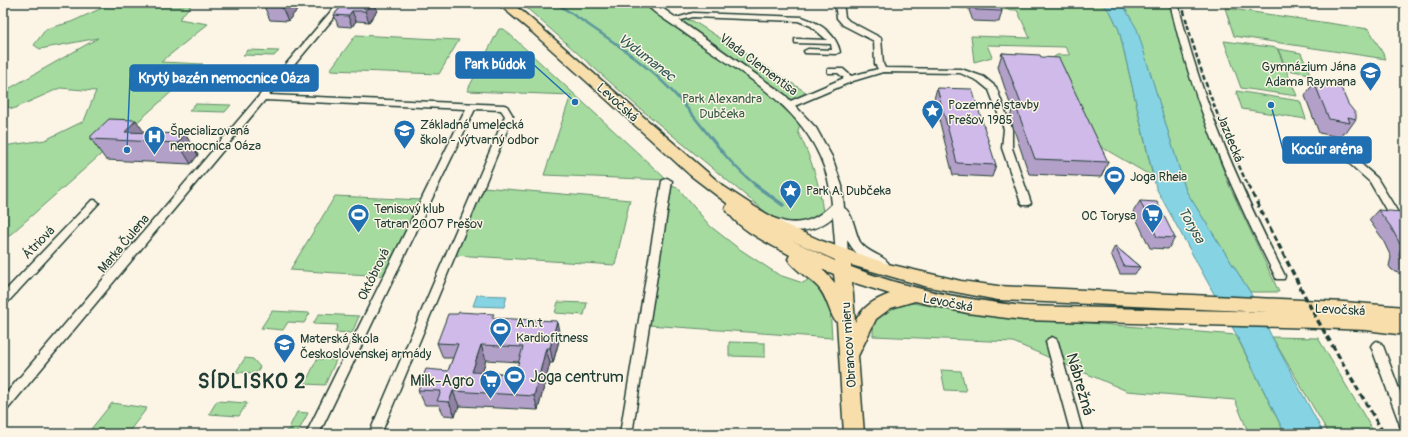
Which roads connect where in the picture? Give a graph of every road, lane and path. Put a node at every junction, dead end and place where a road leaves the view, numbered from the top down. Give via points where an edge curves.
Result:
1 (342, 3) edge
2 (503, 3) edge
3 (510, 3) edge
4 (649, 3) edge
5 (839, 3) edge
6 (1174, 3) edge
7 (1386, 3) edge
8 (1405, 5) edge
9 (519, 14) junction
10 (674, 20) junction
11 (798, 41) dead end
12 (834, 42) junction
13 (808, 51) dead end
14 (883, 70) junction
15 (831, 71) dead end
16 (850, 79) junction
17 (263, 97) junction
18 (789, 105) junction
19 (472, 106) junction
20 (1334, 145) dead end
21 (667, 181) dead end
22 (94, 203) dead end
23 (1026, 203) dead end
24 (838, 204) junction
25 (756, 220) junction
26 (1405, 233) edge
27 (842, 264) junction
28 (1280, 276) dead end
29 (998, 293) junction
30 (915, 296) junction
31 (3, 300) edge
32 (1206, 310) junction
33 (1280, 313) junction
34 (1405, 314) edge
35 (1405, 328) edge
36 (1052, 342) dead end
37 (1377, 346) dead end
38 (849, 355) junction
39 (3, 406) edge
40 (1405, 422) edge
41 (312, 434) edge
42 (376, 434) edge
43 (626, 434) edge
44 (854, 434) edge
45 (1078, 434) edge

1 - 17 street, Marka Čulena
2 - 9 main road, Levočská
3 - 9 main road, Levočská
4 - 10 street, Vlada Clementisa
5 - 14 street via 842,18 846,22 878,40 879,64
6 - 28 street, Jazdecká via 1188,59 1216,140
7 - 8 street
9 - 25 main road, Levočská via 718,190 728,203
10 - 12 street, Vlada Clementisa via 693,15 799,19 814,24
10 - 18 street, Vlada Clementisa
11 - 12 street
12 - 13 street via 836,52
14 - 16 street
14 - 23 street via 961,72 981,79 993,89 1008,129 1007,148
15 - 16 street via 840,71
16 - 18 street
17 - 19 street
17 - 39 street, Marka Čulena
18 - 24 street, Vlada Clementisa via 812,130 827,157 836,186
19 - 41 street, Októbrová
19 - 42 street via 504,108 509,116
20 - 26 street via 1374,180
21 - 43 street
22 - 31 street, Átriová
24 - 25 street via 819,223 802,228
24 - 27 street, Vlada Clementisa
24 - 29 street via 850,238 866,256 895,268
25 - 27 main road, Levočská via 791,248
25 - 38 main road via 770,242 813,271 830,290 840,311
27 - 29 main road, Levočská
27 - 30 main road, Levočská
27 - 38 main road, Obrancov mieru
29 - 32 main road, Levočská
30 - 32 main road, Levočská via 987,310 1024,313
30 - 38 main road via 882,303 873,309 866,317
32 - 33 main road
33 - 34 main road, Levočská via 1344,309
33 - 35 main road, Levočská
36 - 45 street, Nábrežná
37 - 40 street
38 - 44 main road, Obrancov mieru

